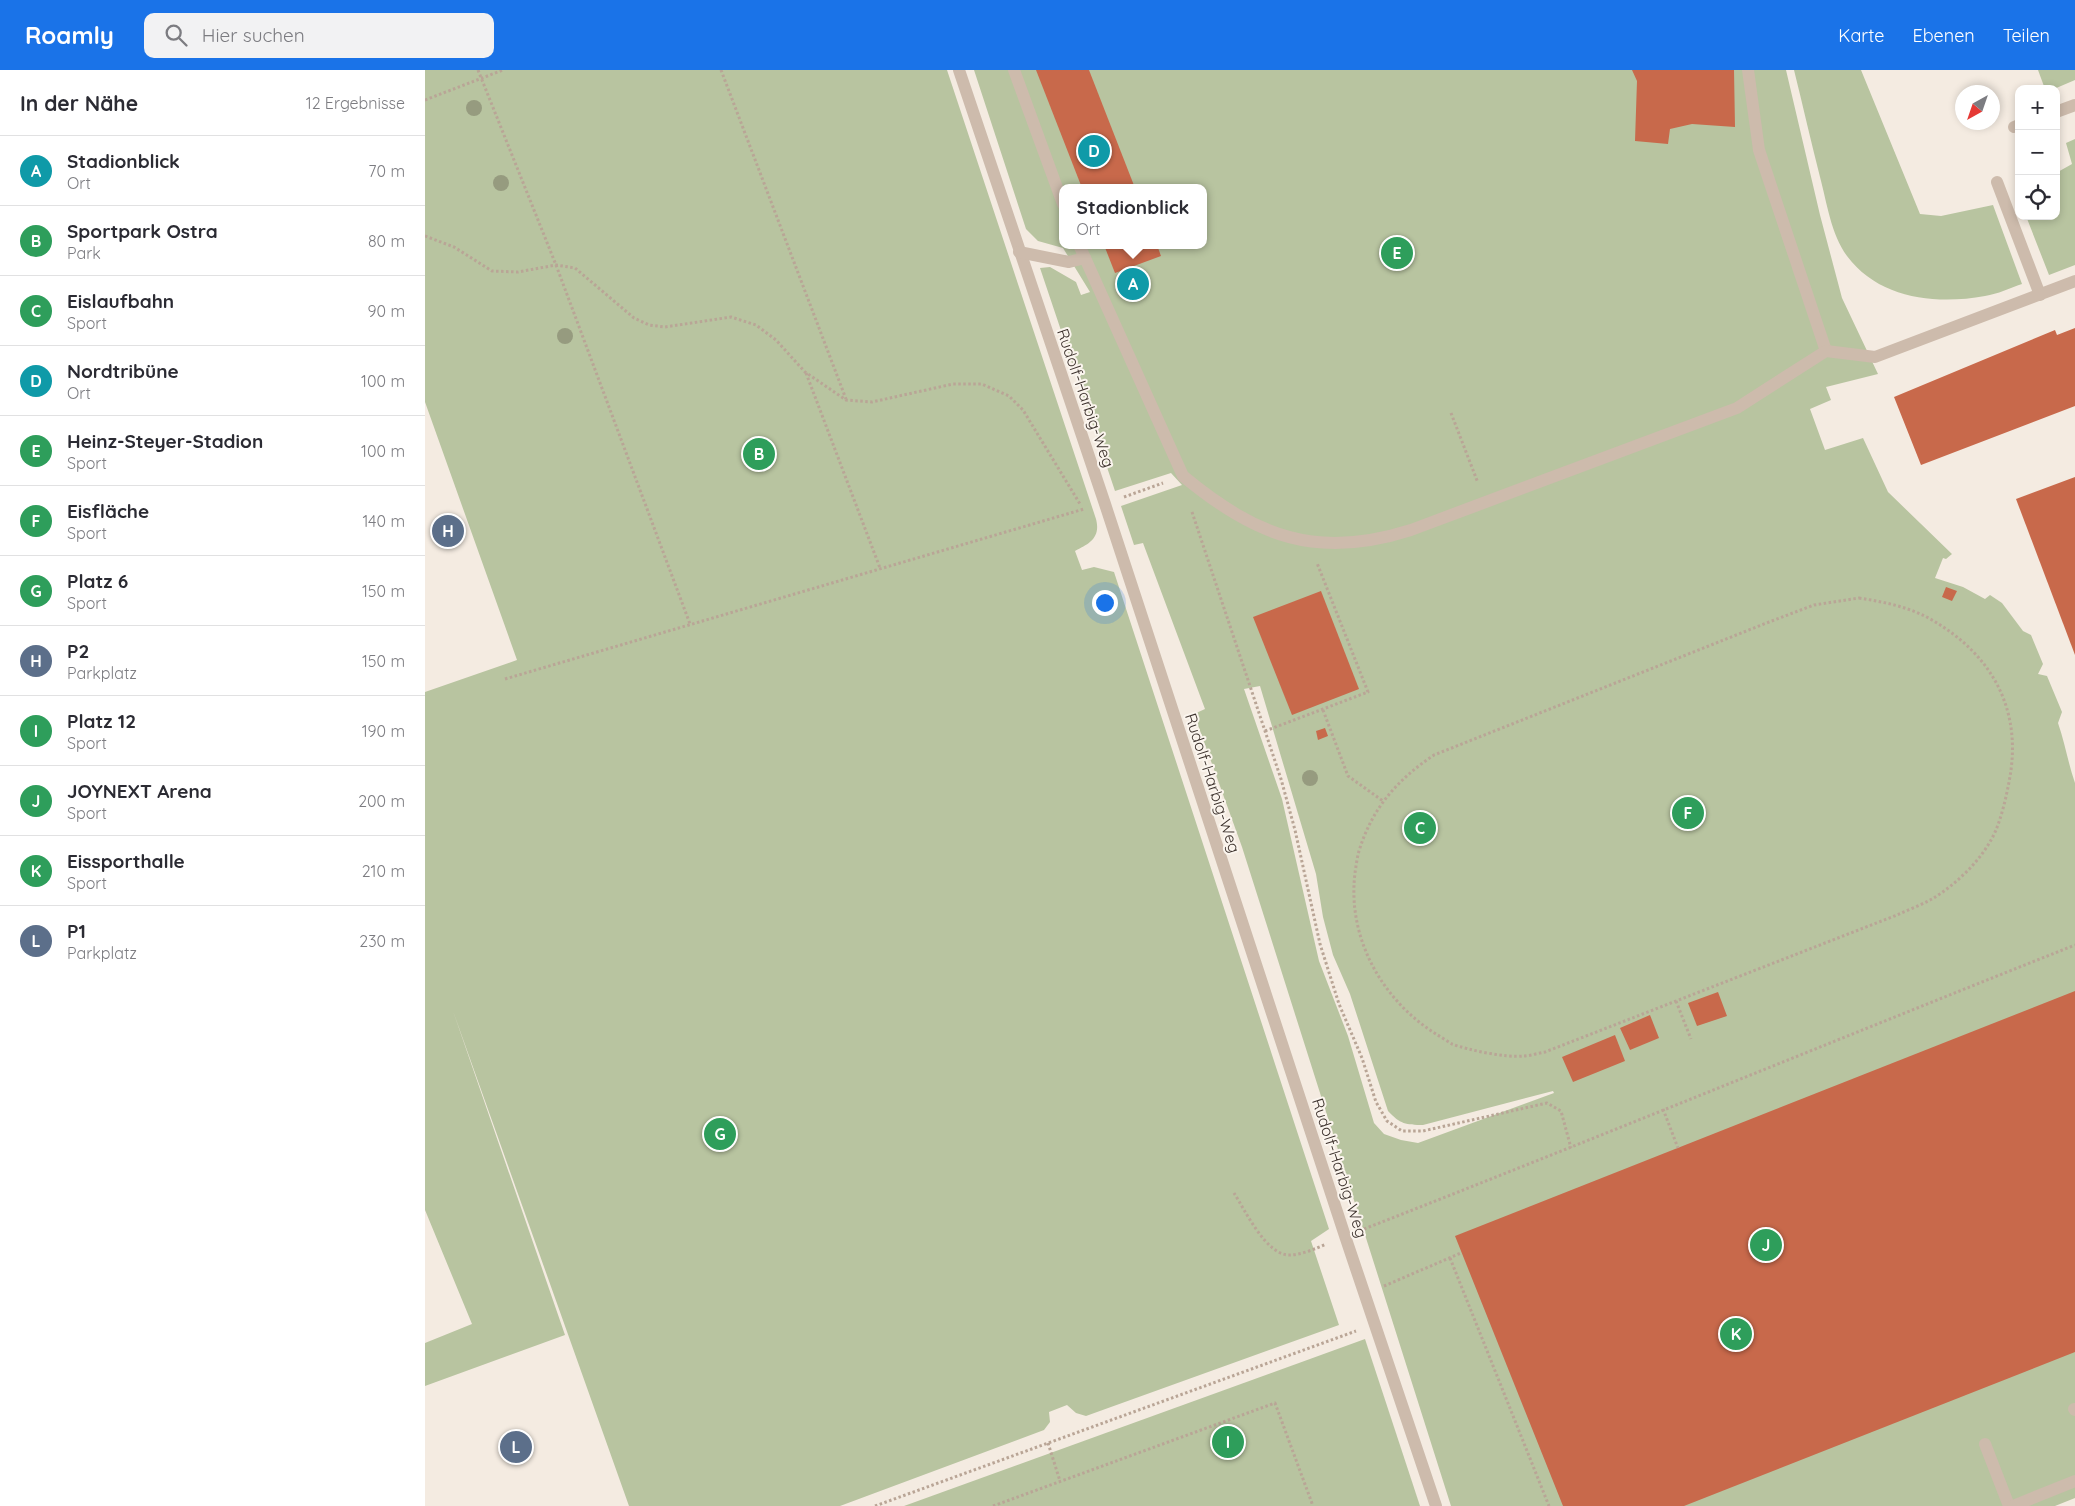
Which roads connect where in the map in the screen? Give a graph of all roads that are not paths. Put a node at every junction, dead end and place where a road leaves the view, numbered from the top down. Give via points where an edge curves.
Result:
1 (959, 70) edge
2 (1014, 70) edge
3 (1748, 70) edge
4 (2075, 105) edge
5 (2060, 111) edge
6 (1997, 182) dead end
7 (1059, 193) edge
8 (1081, 249) edge
9 (1019, 252) junction
10 (1085, 258) junction
11 (2075, 281) edge
12 (2040, 295) junction
13 (1826, 351) junction
14 (1985, 1444) dead end
15 (2075, 1481) edge
16 (1436, 1506) edge
17 (2009, 1506) edge
18 (2013, 1506) edge

1 - 9 lane, Rudolf-Harbig-Weg
2 - 7 lane
3 - 13 lane via 1759,150
4 - 5 lane
6 - 12 lane
8 - 10 lane
9 - 10 lane via 1069,262
9 - 16 lane, Rudolf-Harbig-Weg
10 - 13 lane via 1178,478 1246,521 1280,535 1309,542 1381,540 1486,502 1737,408
11 - 12 lane
12 - 13 lane via 1875,357
14 - 17 lane
15 - 18 lane

